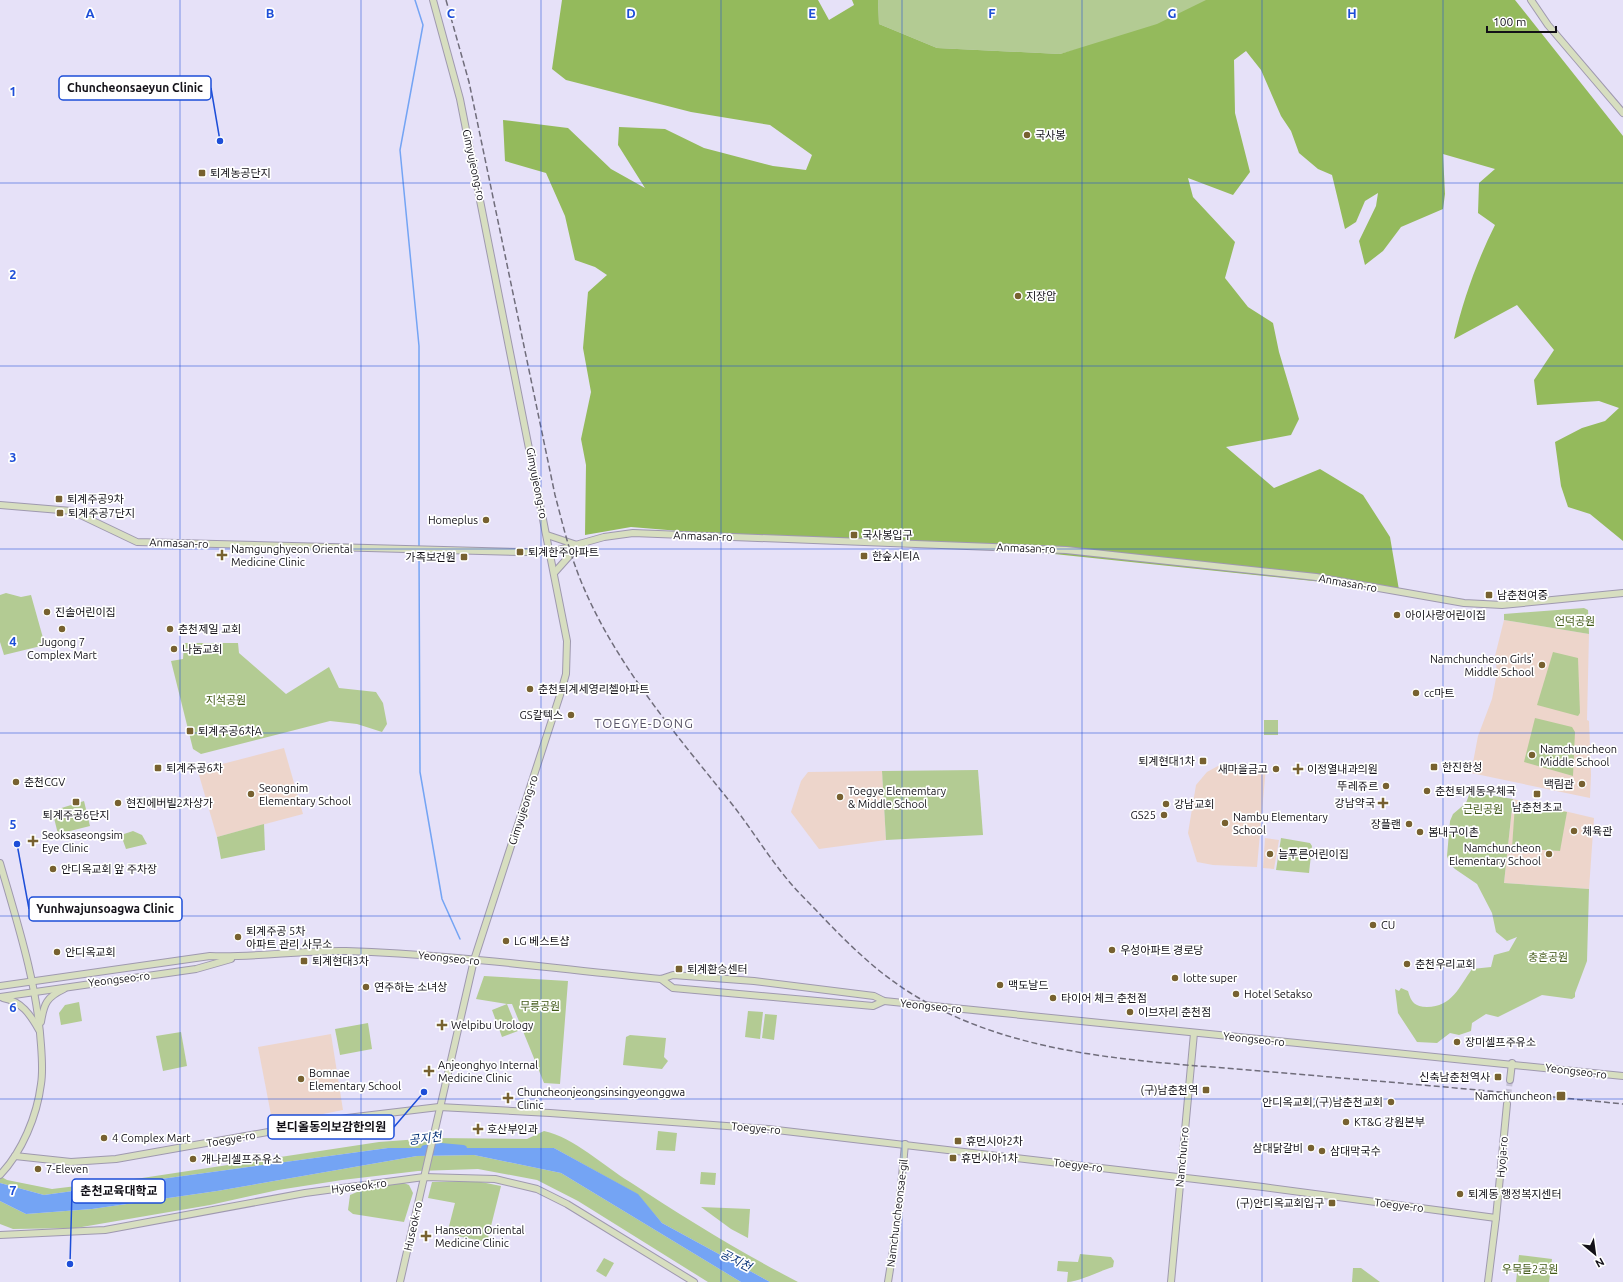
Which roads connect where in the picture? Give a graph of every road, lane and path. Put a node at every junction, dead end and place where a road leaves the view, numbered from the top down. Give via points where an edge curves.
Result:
1 (433, 0) edge
2 (1530, 0) edge
3 (1623, 113) edge
4 (0, 505) edge
5 (548, 535) junction
6 (579, 544) junction
7 (551, 552) junction
8 (555, 572) junction
9 (1623, 594) edge
10 (0, 863) edge
11 (236, 957) junction
12 (474, 960) junction
13 (83, 975) junction
14 (661, 979) junction
15 (83, 984) junction
16 (0, 986) edge
17 (68, 986) junction
18 (33, 987) junction
19 (0, 997) edge
20 (884, 1000) junction
21 (40, 1031) junction
22 (1194, 1033) junction
23 (1512, 1063) junction
24 (1623, 1076) edge
25 (1510, 1080) tunnel mouth
26 (1507, 1104) tunnel mouth
27 (439, 1108) junction
28 (905, 1144) junction
29 (15, 1156) junction
30 (0, 1175) edge
31 (424, 1177) junction
32 (1180, 1177) junction
33 (1496, 1218) junction
34 (0, 1235) edge
35 (400, 1282) edge
36 (694, 1282) edge
37 (888, 1282) edge
38 (1171, 1282) edge
39 (1488, 1282) edge

1 - 5 street, Gimyujeong-ro via 460,99
2 - 3 street
4 - 7 street, Anmasan-ro via 72,511 137,542
5 - 6 street
5 - 7 street, Gimyujeong-ro
6 - 7 street, Anmasan-ro
6 - 8 street
6 - 9 street, Anmasan-ro via 633,533 1066,550 1316,577 1464,603 1502,605
7 - 8 street, Gimyujeong-ro
8 - 12 street, Gimyujeong-ro via 566,637 566,674
10 - 18 street
11 - 12 street, Yeongseo-ro via 344,951
11 - 13 street, Yeongseo-ro via 210,956
11 - 15 street, Yeongseo-ro via 196,969
12 - 14 street, Yeongseo-ro
12 - 27 street
13 - 15 street via 79,980
13 - 18 street, Yeongseo-ro
14 - 20 street, Yeongseo-ro via 674,976 754,981 874,996
14 - 20 street, Yeongseo-ro via 673,988 873,1006
15 - 17 street, Yeongseo-ro
16 - 18 street, Yeongseo-ro
17 - 18 street, Yeongseo-ro
17 - 21 street via 49,997 43,1011
18 - 19 street, Yeongseo-ro
18 - 21 street
19 - 21 street via 23,1006
20 - 22 street, Yeongseo-ro
21 - 29 street via 41,1084 27,1132
22 - 23 street, Yeongseo-ro
22 - 32 street, Namchun-ro
23 - 24 street, Yeongseo-ro
23 - 25 street
26 - 33 street, Hyoja-ro
27 - 28 street, Toegye-ro via 768,1129
27 - 29 street, Toegye-ro via 347,1118 116,1159 71,1162
27 - 31 street, Huseok-ro
28 - 32 street, Toegye-ro
28 - 37 street, Namchuncheonsae-gil via 898,1219
29 - 30 street
31 - 34 street, Hyoseok-ro via 305,1193 106,1230
31 - 35 street, Huseok-ro
31 - 36 street, Hyoseok-ro via 495,1178 537,1189 590,1217
32 - 33 street, Toegye-ro
32 - 38 street, Namchun-ro
33 - 39 street, Hyoja-ro

